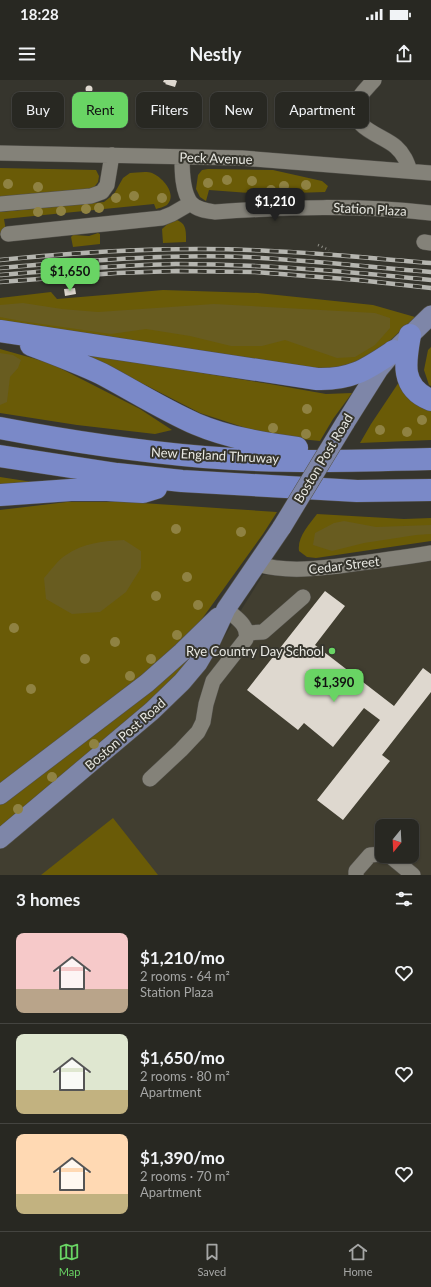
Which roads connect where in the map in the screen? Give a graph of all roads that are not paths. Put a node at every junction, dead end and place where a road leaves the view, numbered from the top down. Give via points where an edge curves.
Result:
1 (374, 80) edge
2 (0, 153) edge
3 (112, 155) junction
4 (182, 157) junction
5 (410, 171) junction
6 (431, 173) edge
7 (191, 203) junction
8 (0, 204) edge
9 (431, 214) edge
10 (8, 234) dead end
11 (431, 315) edge
12 (0, 331) edge
13 (410, 335) junction
14 (0, 338) edge
15 (394, 351) junction
16 (431, 400) edge
17 (0, 428) edge
18 (0, 456) edge
19 (431, 459) edge
20 (361, 461) junction
21 (182, 481) junction
22 (431, 490) edge
23 (0, 495) edge
24 (431, 553) edge
25 (257, 564) junction
26 (303, 597) dead end
27 (226, 609) junction
28 (248, 633) junction
29 (187, 676) junction
30 (213, 680) junction
31 (150, 779) dead end
32 (0, 795) edge
33 (0, 839) edge
34 (375, 855) edge
35 (398, 863) edge
36 (356, 875) edge
37 (413, 875) edge

1 - 5 street via 359,97 355,113 366,129 395,146 406,159
2 - 3 street, Peck Avenue
3 - 4 street, Peck Avenue
3 - 8 street via 108,185 102,192 91,196
4 - 5 street, Peck Avenue via 286,161
4 - 7 street via 184,184
5 - 6 street, Peck Avenue
7 - 9 street, Station Plaza via 206,211 215,212 337,207
7 - 10 street via 162,218
11 - 13 main road, Boston Post Road
12 - 15 highway via 317,380 357,374
13 - 15 main road, Boston Post Road
13 - 16 highway via 406,360 407,377 415,390
14 - 20 highway via 28,344 78,364 168,411 221,433 255,442
15 - 25 main road, Boston Post Road, bridge via 374,375
17 - 20 highway, New England Thruway via 102,446 176,454 237,459
18 - 21 highway, New England Thruway via 136,477
19 - 20 highway, New England Thruway
21 - 22 highway, New England Thruway via 357,490
21 - 23 highway via 143,492 71,490
24 - 25 street, Cedar Street via 299,570 270,568
25 - 27 main road, Boston Post Road
26 - 28 street via 263,632
27 - 28 street via 245,625
27 - 29 main road, Boston Post Road via 211,641
27 - 32 main road, Boston Post Road via 147,683
28 - 30 street
29 - 30 street
29 - 33 main road, Boston Post Road via 152,711
30 - 31 street via 203,722 198,732
34 - 36 street via 370,855 356,871
35 - 37 street

